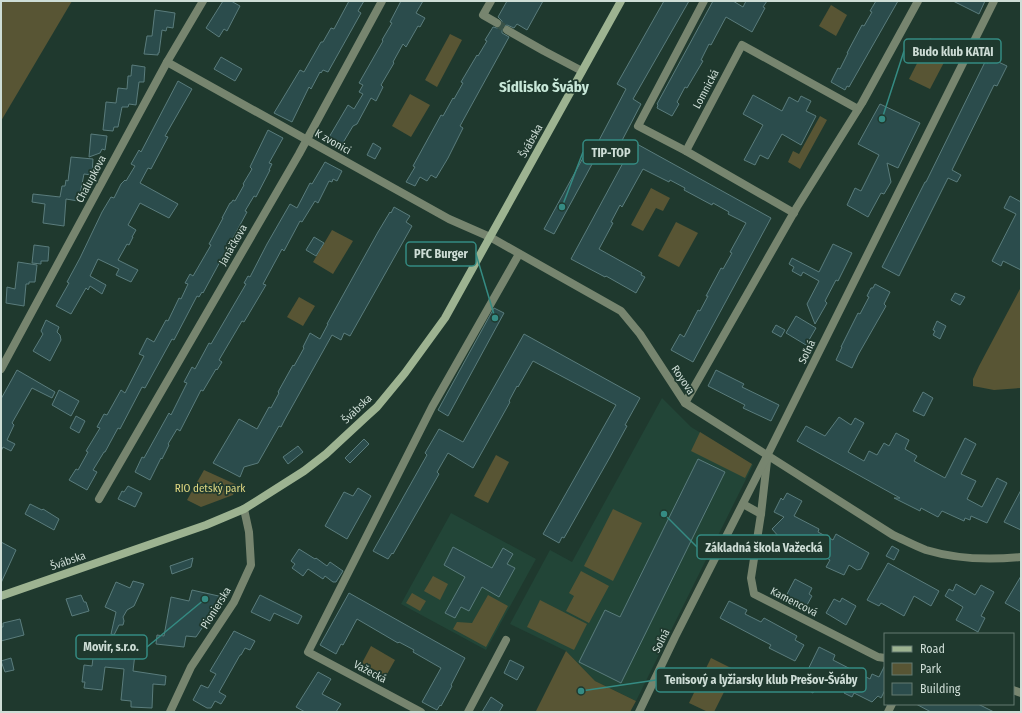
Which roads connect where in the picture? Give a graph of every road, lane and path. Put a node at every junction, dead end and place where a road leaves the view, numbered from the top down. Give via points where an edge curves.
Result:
1 (202, 1) edge
2 (382, 1) edge
3 (491, 1) edge
4 (621, 1) edge
5 (704, 1) edge
6 (918, 1) edge
7 (994, 1) edge
8 (497, 23) tunnel mouth
9 (507, 30) tunnel mouth
10 (167, 62) junction
11 (582, 71) junction
12 (858, 109) junction
13 (306, 140) junction
14 (686, 151) junction
15 (794, 213) junction
16 (490, 237) junction
17 (519, 254) junction
18 (1, 369) edge
19 (685, 403) junction
20 (767, 456) junction
21 (99, 499) dead end
22 (743, 504) junction
23 (244, 509) junction
24 (761, 514) junction
25 (1021, 557) edge
26 (1, 596) edge
27 (506, 640) dead end
28 (884, 658) edge
29 (170, 712) edge
30 (421, 712) edge
31 (468, 712) edge
32 (639, 712) edge

1 - 10 street, Chalupkova
2 - 13 street, Janáčkova
3 - 8 street via 483,15
4 - 11 street, Švábska
5 - 14 street via 638,126
6 - 12 street
7 - 20 street, Soľná
9 - 11 street
10 - 13 street, K zvonici
10 - 18 street, Chalupkova
11 - 16 street, Švábska
12 - 14 street, Lomnická via 742,45
12 - 15 street
13 - 16 street, K zvonici via 449,219
13 - 21 street, Janáčkova
14 - 15 street
15 - 19 street
16 - 17 street, Royova
16 - 23 street, Švábska via 445,318 377,407 304,471
17 - 19 street, Royova via 621,311 640,334
17 - 30 street, Važecká via 432,407 308,652
19 - 20 street, Royova
20 - 22 street, Soľná
20 - 24 street, Kamencová
20 - 25 street, Royova via 893,535 925,549 976,558
22 - 24 street
22 - 32 street, Soľná
23 - 26 street, Švábska via 206,525
23 - 29 street, Pionierska via 249,532 251,565 234,602 191,667
24 - 28 street, Kamencová via 751,578 754,594
27 - 31 street

